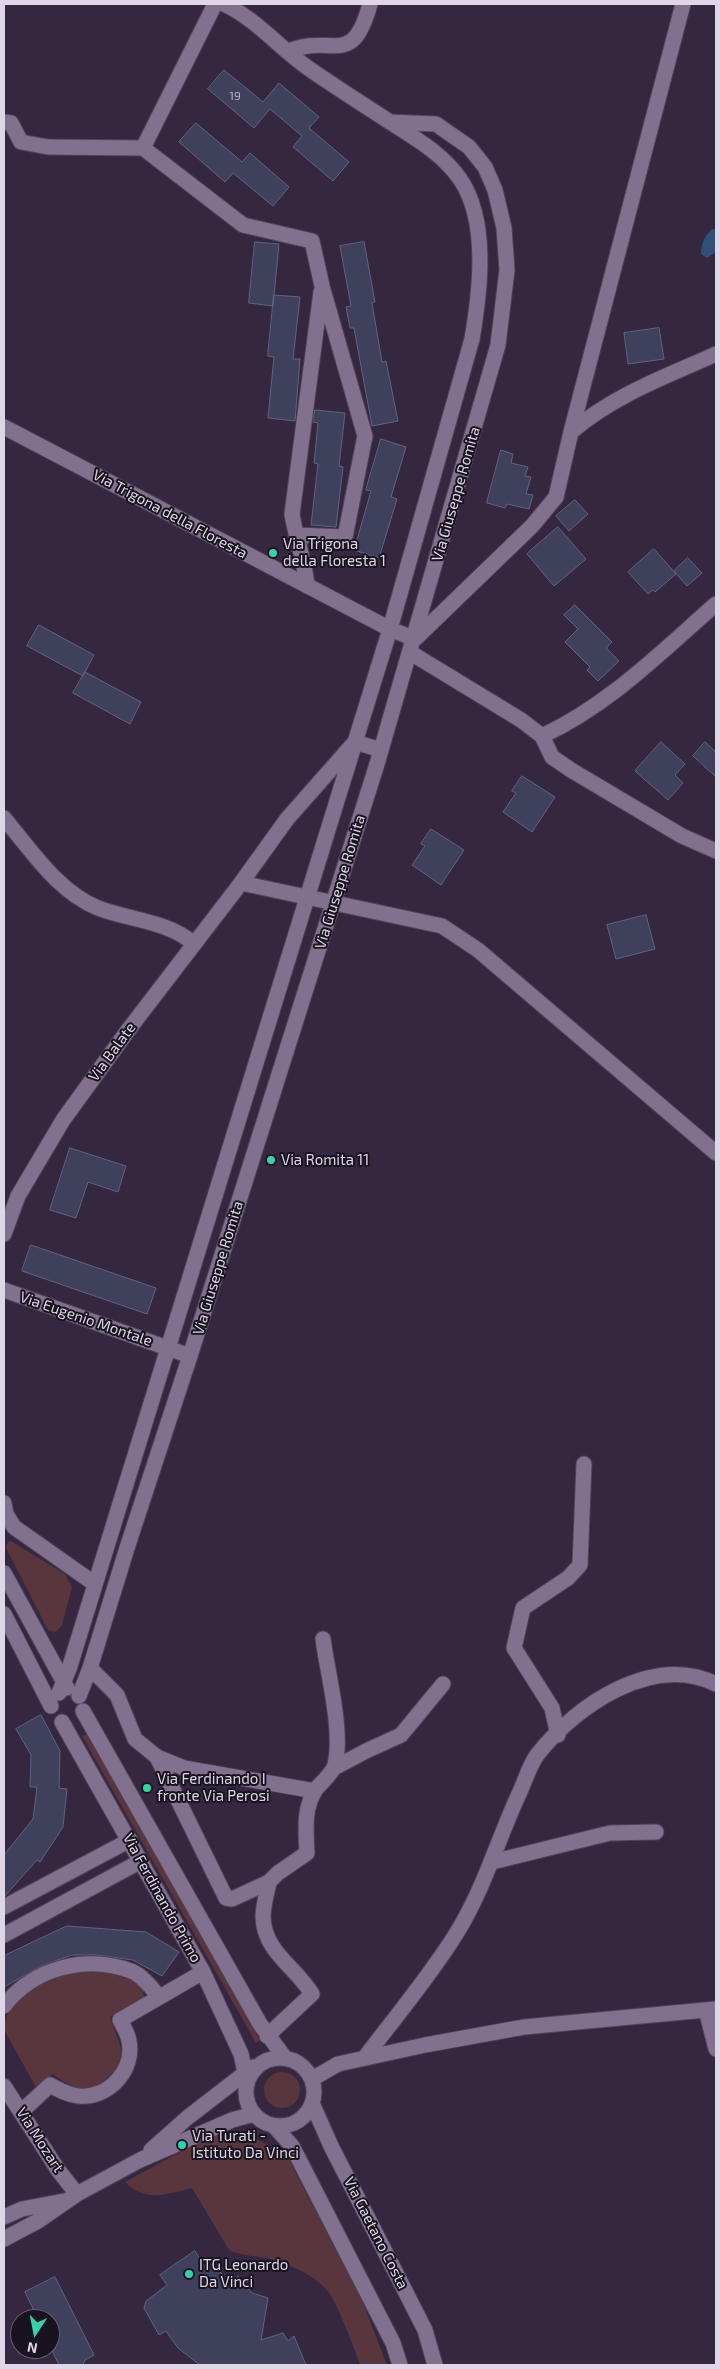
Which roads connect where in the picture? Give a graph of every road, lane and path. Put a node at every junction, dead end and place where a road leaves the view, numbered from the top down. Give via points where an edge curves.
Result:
1 (215, 4) edge
2 (224, 4) edge
3 (370, 4) edge
4 (682, 4) edge
5 (288, 51) junction
6 (4, 122) edge
7 (389, 122) junction
8 (143, 148) junction
9 (504, 228) junction
10 (478, 232) junction
11 (322, 286) junction
12 (472, 339) junction
13 (498, 345) junction
14 (716, 354) edge
15 (4, 427) edge
16 (571, 432) junction
17 (296, 536) junction
18 (307, 586) junction
19 (716, 604) edge
20 (390, 629) junction
21 (413, 646) junction
22 (542, 736) junction
23 (355, 742) junction
24 (380, 750) junction
25 (4, 818) edge
26 (716, 851) edge
27 (241, 883) junction
28 (307, 896) junction
29 (334, 902) junction
30 (194, 944) junction
31 (716, 1153) edge
32 (4, 1234) edge
33 (196, 1258) junction
34 (218, 1266) junction
35 (4, 1290) edge
36 (168, 1348) junction
37 (190, 1356) junction
38 (584, 1464) dead end
39 (4, 1503) edge
40 (108, 1542) junction
41 (127, 1548) junction
42 (4, 1574) edge
43 (95, 1584) junction
44 (4, 1614) edge
45 (86, 1615) junction
46 (323, 1640) dead end
47 (42, 1643) junction
48 (90, 1668) junction
49 (443, 1684) dead end
50 (716, 1684) edge
51 (68, 1696) junction
52 (62, 1722) junction
53 (558, 1734) junction
54 (157, 1757) junction
55 (334, 1768) junction
56 (315, 1791) junction
57 (656, 1832) dead end
58 (130, 1840) junction
59 (141, 1861) junction
60 (492, 1862) junction
61 (269, 1882) junction
62 (4, 1906) edge
63 (4, 1935) edge
64 (203, 1972) junction
65 (159, 1997) junction
66 (4, 2006) edge
67 (711, 2010) edge
68 (267, 2036) junction
69 (716, 2049) edge
70 (366, 2056) junction
71 (285, 2058) junction
72 (246, 2076) junction
73 (312, 2080) junction
74 (4, 2086) edge
75 (312, 2103) junction
76 (21, 2112) junction
77 (254, 2114) junction
78 (274, 2126) junction
79 (140, 2160) junction
80 (74, 2197) junction
81 (22, 2209) junction
82 (4, 2213) edge
83 (4, 2217) edge
84 (4, 2239) edge
85 (400, 2365) edge
86 (436, 2365) edge

1 - 8 street
2 - 5 street, Via Giuseppe Romita via 257,24
3 - 5 street via 363,28 352,42 338,46 302,46
4 - 16 street
5 - 7 street, Via Giuseppe Romita via 309,69
6 - 8 street via 11,123 21,142 48,147
7 - 9 street, Via Giuseppe Romita via 436,124 469,147 485,167 495,190
7 - 10 street, Via Giuseppe Romita via 422,142 450,166 470,198
8 - 11 street via 243,226 312,241
9 - 10 street
9 - 13 street, Via Giuseppe Romita via 507,270
10 - 12 street, Via Giuseppe Romita via 480,270
11 - 17 street via 292,514
11 - 17 street via 366,436 345,537
12 - 13 street
12 - 20 street, Via Giuseppe Romita
13 - 21 street, Via Giuseppe Romita
14 - 16 street via 616,399
15 - 18 street, Via Trigona della Floresta
16 - 21 street via 556,497 532,526
17 - 18 street via 305,562
18 - 20 street, Via Trigona della Floresta
19 - 22 street via 606,700
20 - 21 street, Via Trigona della Floresta
20 - 23 street, Via Giuseppe Romita
21 - 22 street, Via Trigona della Floresta
21 - 24 street, Via Giuseppe Romita
22 - 26 street via 552,757 558,761 682,836
23 - 24 street
23 - 27 street, Via Balate via 287,819
23 - 28 street, Via Giuseppe Romita
24 - 29 street, Via Giuseppe Romita
25 - 30 street via 53,876 73,894 97,908 172,930
27 - 28 street
27 - 30 street, Via Balate
28 - 29 street
28 - 33 street, Via Giuseppe Romita
29 - 31 street via 442,926 478,950
29 - 34 street, Via Giuseppe Romita
30 - 32 street, Via Balate via 63,1120 18,1196
33 - 34 street
33 - 36 street, Via Giuseppe Romita
34 - 37 street, Via Giuseppe Romita
35 - 36 street, Via Eugenio Montale
36 - 37 street, Via Eugenio Montale
36 - 40 street, Via Giuseppe Romita
37 - 41 street, Via Giuseppe Romita
38 - 53 street via 580,1565 568,1578 523,1608 514,1648 552,1708
39 - 43 street via 14,1527
40 - 41 street
40 - 43 street, Via Giuseppe Romita
41 - 48 street, Via Giuseppe Romita
42 - 47 street, Via Ferdinando Primo
43 - 45 street, Via Giuseppe Romita
44 - 51 street, Via Ferdinando Primo
45 - 47 street via 71,1649 65,1655 58,1657
45 - 51 street, Via Giuseppe Romita
46 - 55 street via 339,1745
47 - 51 street, Via Ferdinando Primo
48 - 51 street, Via Giuseppe Romita
48 - 54 street via 117,1695 135,1739
49 - 55 street via 401,1735
50 - 53 street via 701,1676 668,1674 624,1685 578,1714
51 - 52 street, Via Ferdinando Primo via 54,1716
51 - 52 street via 72,1722
51 - 68 street, Via Ferdinando Primo
52 - 58 street, Via Ferdinando Primo
53 - 60 street via 536,1756
54 - 56 street via 184,1768
54 - 61 street via 226,1898 232,1899
55 - 56 street
56 - 61 street via 306,1821 307,1853
57 - 60 street via 610,1833
58 - 59 street, Via Ferdinando Primo
58 - 62 street
59 - 63 street
59 - 64 street, Via Ferdinando Primo
60 - 70 street via 456,1934
61 - 68 street via 263,1915 271,1948 305,1982 312,1994
64 - 65 street
64 - 72 street, Via Ferdinando Primo via 241,2054
65 - 66 street via 133,1972 97,1963 74,1964 22,1985
65 - 76 street via 120,2020 129,2040 130,2057 120,2078 108,2090 81,2097 50,2085
67 - 69 street
67 - 70 street via 524,2027
68 - 71 street, Via Ferdinando Primo
70 - 73 street via 338,2064
71 - 72 street via 273,2058 262,2063
71 - 73 street via 301,2066
72 - 77 street via 245,2092
72 - 79 street via 186,2118
73 - 75 street
74 - 76 street, Via Mozart
75 - 78 street via 297,2121
75 - 86 street, Via Gaetano Costa via 330,2146 425,2330
76 - 80 street, Via Mozart
77 - 78 street
77 - 79 street via 232,2120
78 - 85 street via 292,2146 393,2343
79 - 80 street
80 - 81 street
80 - 84 street
81 - 82 street
81 - 83 street

